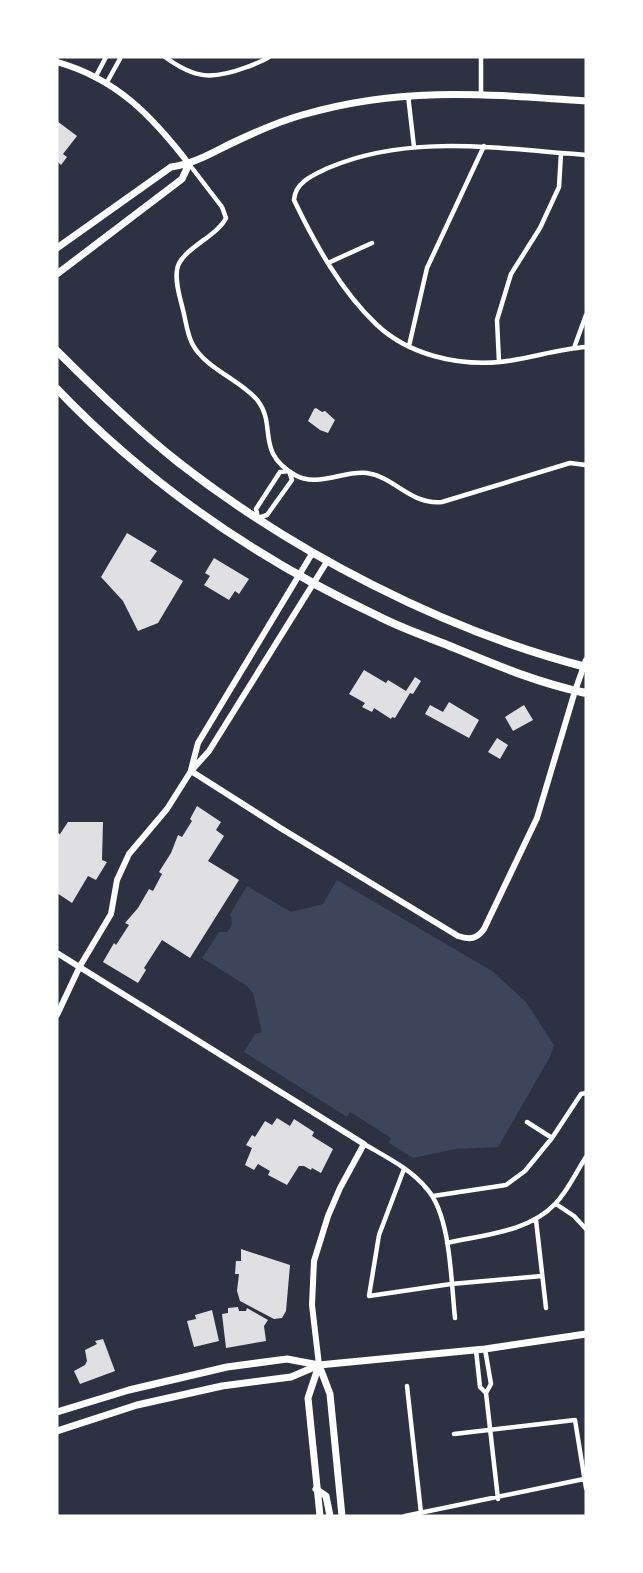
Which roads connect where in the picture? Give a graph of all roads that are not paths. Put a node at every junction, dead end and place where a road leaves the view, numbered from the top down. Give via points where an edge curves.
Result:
1 (106, 57) edge
2 (121, 57) edge
3 (165, 57) edge
4 (268, 57) edge
5 (481, 57) edge
6 (57, 62) edge
7 (95, 78) junction
8 (106, 84) junction
9 (481, 94) junction
10 (408, 95) junction
11 (586, 101) edge
12 (484, 146) junction
13 (414, 147) junction
14 (561, 153) junction
15 (586, 155) edge
16 (189, 164) junction
17 (372, 243) dead end
18 (57, 248) edge
19 (328, 263) junction
20 (57, 274) edge
21 (586, 315) edge
22 (409, 346) junction
23 (586, 347) edge
24 (574, 348) junction
25 (57, 351) edge
26 (499, 362) junction
27 (57, 389) edge
28 (586, 465) edge
29 (289, 471) junction
30 (258, 518) junction
31 (313, 552) junction
32 (327, 560) junction
33 (301, 575) junction
34 (313, 582) junction
35 (585, 665) edge
36 (575, 691) junction
37 (586, 693) edge
38 (191, 771) junction
39 (57, 953) edge
40 (80, 966) junction
41 (57, 1015) edge
42 (586, 1093) edge
43 (527, 1122) dead end
44 (552, 1138) junction
45 (364, 1144) junction
46 (586, 1157) edge
47 (404, 1168) junction
48 (433, 1196) junction
49 (556, 1204) junction
50 (537, 1220) junction
51 (586, 1229) edge
52 (447, 1243) junction
53 (542, 1276) junction
54 (451, 1284) junction
55 (546, 1308) dead end
56 (455, 1318) dead end
57 (586, 1334) edge
58 (485, 1349) junction
59 (476, 1350) junction
60 (320, 1365) junction
61 (407, 1386) dead end
62 (486, 1393) junction
63 (57, 1412) edge
64 (490, 1429) junction
65 (57, 1431) edge
66 (454, 1434) dead end
67 (584, 1479) junction
68 (586, 1488) edge
69 (316, 1489) junction
70 (498, 1499) junction
71 (444, 1509) junction
72 (421, 1513) junction
73 (320, 1516) edge
74 (330, 1516) edge
75 (342, 1516) edge
76 (405, 1516) edge
77 (446, 1516) edge

1 - 7 street
2 - 8 street
3 - 4 street via 188,72 212,77 227,75
5 - 9 street
6 - 7 street
7 - 8 street
8 - 16 street via 146,112
9 - 10 main road
9 - 11 main road
10 - 13 street
10 - 16 main road via 358,101 300,115
12 - 13 street
12 - 14 street
12 - 22 street via 427,268
13 - 19 street via 348,160 298,185 294,200
14 - 15 street
14 - 26 street via 559,187 540,228 511,274 497,320
16 - 18 main road via 171,167
16 - 20 main road via 182,179
16 - 29 street via 226,218 177,267 190,339 201,356 258,402 270,447 279,464
17 - 19 street
19 - 22 street via 378,326
21 - 24 street
22 - 26 street via 446,360
23 - 24 street
24 - 26 street
25 - 30 main road via 164,451
27 - 33 main road via 167,489 247,544
28 - 29 street via 570,463 434,503 371,474 308,480
29 - 30 street via 292,480 267,515
29 - 30 street via 280,472 256,509
30 - 31 main road
31 - 32 main road
31 - 33 street
32 - 34 street
32 - 35 main road via 429,612 540,654
33 - 34 main road
33 - 38 street via 198,743
34 - 36 main road via 378,616 530,678
34 - 38 street via 209,751
35 - 36 street
36 - 37 main road
36 - 38 street via 537,818 484,928 473,938 458,936
38 - 40 street via 167,809 129,854 117,880 111,914
39 - 40 street
40 - 41 street
40 - 45 street
42 - 44 street via 581,1094
43 - 44 street
44 - 48 street via 525,1171 506,1185
45 - 47 street
45 - 60 street via 328,1216 314,1261 312,1305
46 - 49 street
47 - 48 street
47 - 54 street via 379,1235 369,1296
48 - 52 street
49 - 50 street
49 - 51 street
50 - 52 street
50 - 53 street
52 - 54 street
53 - 54 street
53 - 55 street
54 - 56 street
57 - 58 main road
58 - 59 main road
58 - 62 street via 491,1384
59 - 60 main road
59 - 62 street via 480,1387
60 - 63 main road via 288,1359 227,1367
60 - 65 main road via 291,1377 222,1386 137,1405
60 - 69 main road via 308,1398
60 - 75 main road via 330,1394
61 - 72 street
62 - 64 street
64 - 66 street
64 - 67 street via 576,1420
64 - 70 street
67 - 68 street
67 - 70 street
69 - 73 main road
69 - 74 main road via 326,1496
70 - 71 street
71 - 72 street
71 - 77 street
72 - 76 street

